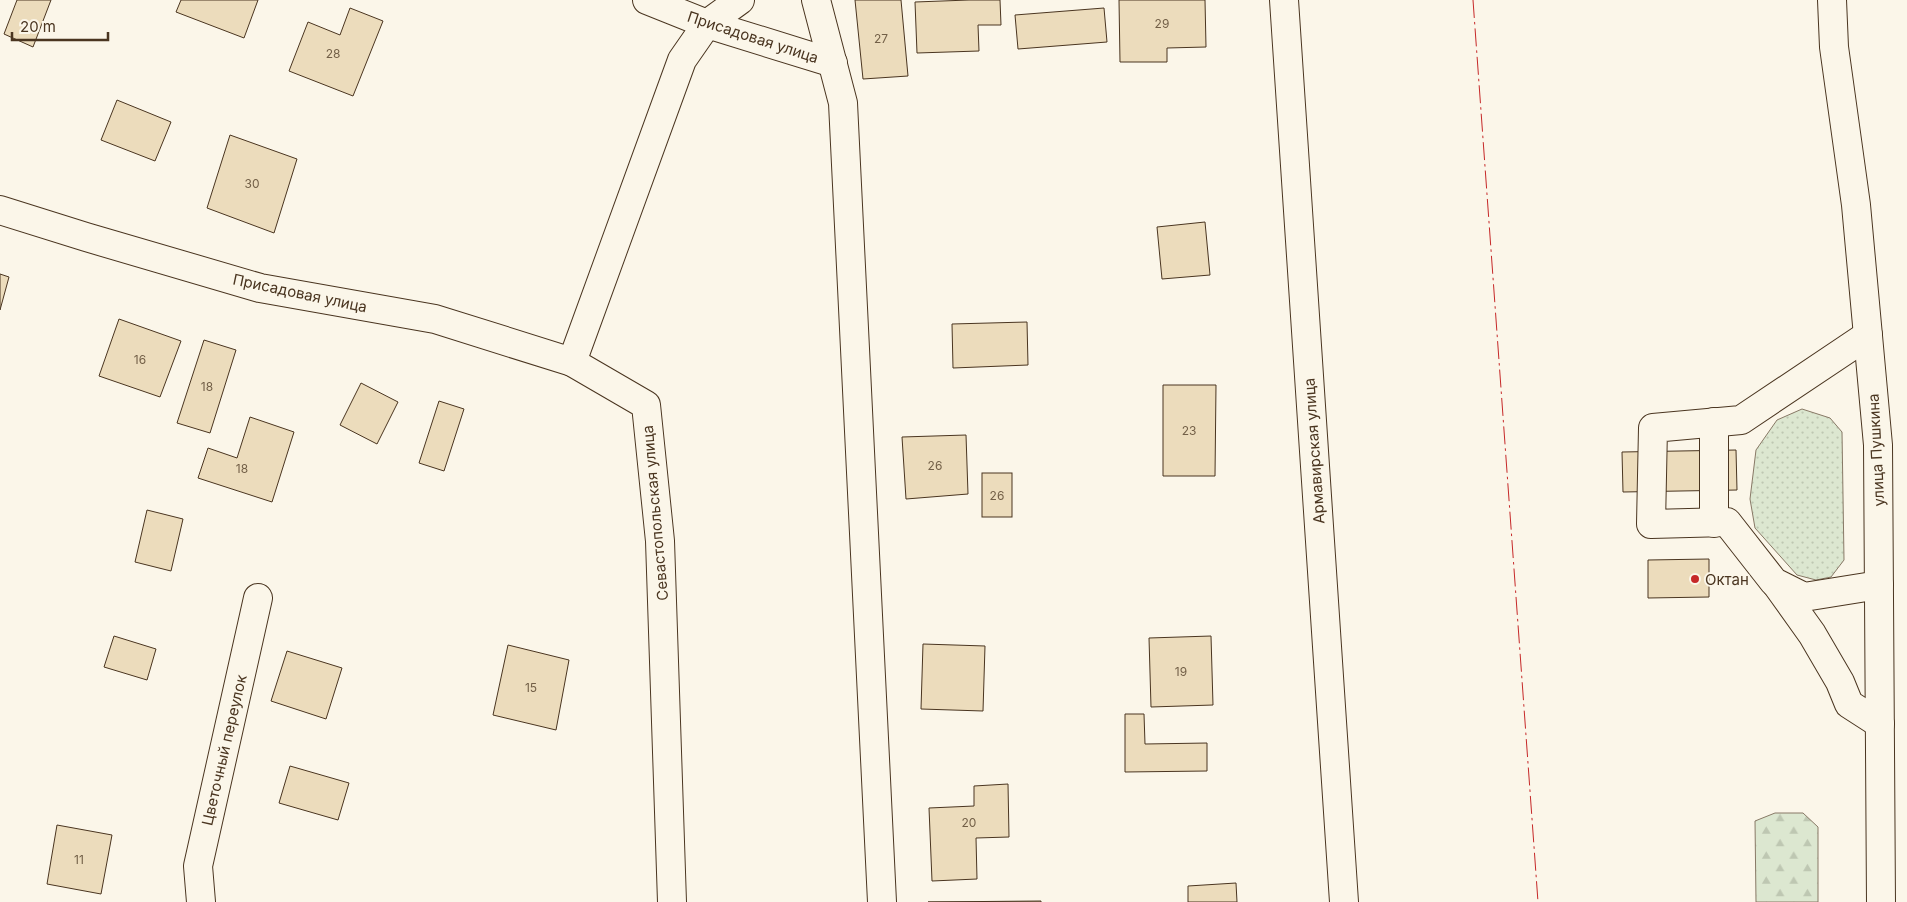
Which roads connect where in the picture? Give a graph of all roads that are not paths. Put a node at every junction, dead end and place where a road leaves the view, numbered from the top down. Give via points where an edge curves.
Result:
1 (647, 0) edge
2 (740, 0) edge
3 (816, 0) edge
4 (1284, 0) edge
5 (1832, 0) edge
6 (707, 24) junction
7 (833, 63) junction
8 (0, 210) edge
9 (1868, 335) junction
10 (572, 362) junction
11 (1714, 422) junction
12 (1714, 523) junction
13 (1774, 582) junction
14 (1879, 585) junction
15 (258, 598) dead end
16 (1880, 724) junction
17 (201, 902) edge
18 (672, 902) edge
19 (882, 902) edge
20 (1344, 902) edge
21 (1881, 902) edge

1 - 6 street, Присадовая улица
2 - 6 street
3 - 7 street
4 - 20 street, Армавирская улица
5 - 9 street, улица Пушкина via 1834,47 1856,205
6 - 7 street, Присадовая улица
6 - 10 street via 682,60
7 - 19 street via 843,103
8 - 10 street, Присадовая улица via 260,288 435,319
9 - 11 street via 1741,420
9 - 14 street, улица Пушкина via 1878,445
10 - 18 street, Севастопольская улица via 646,405 660,541
11 - 12 street
11 - 12 street via 1653,428 1651,524
12 - 13 street via 1727,522
13 - 14 street via 1804,596
13 - 16 street via 1812,634 1849,704
14 - 16 street, улица Пушкина
15 - 17 street, Цветочный переулок via 198,866
16 - 21 street, улица Пушкина

